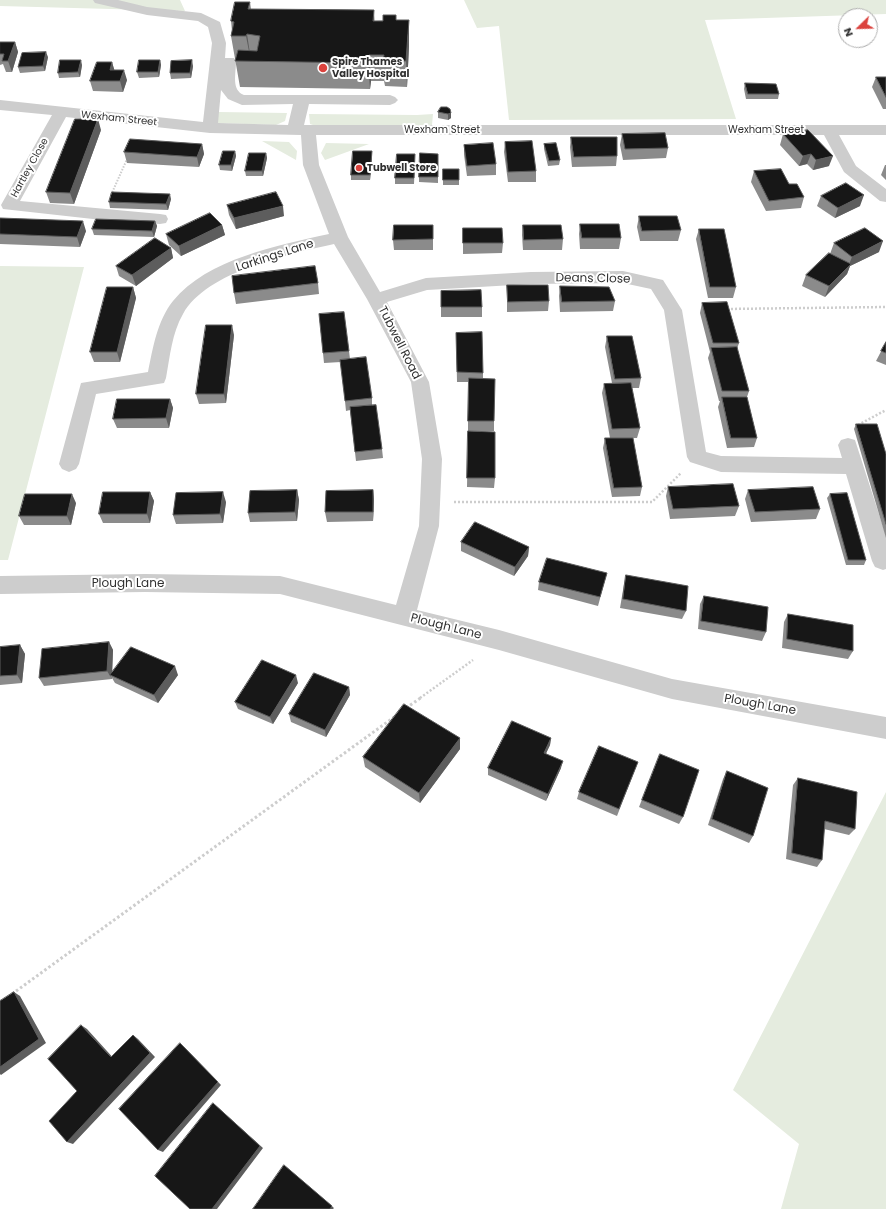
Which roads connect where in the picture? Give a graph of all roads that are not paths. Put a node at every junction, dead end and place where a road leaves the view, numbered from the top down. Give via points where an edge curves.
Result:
1 (100, 0) edge
2 (230, 28) dead end
3 (302, 99) junction
4 (390, 100) dead end
5 (0, 105) edge
6 (61, 113) junction
7 (210, 128) junction
8 (301, 130) junction
9 (829, 130) junction
10 (886, 130) edge
11 (886, 197) edge
12 (160, 219) dead end
13 (339, 237) junction
14 (376, 299) junction
15 (848, 445) road end
16 (69, 464) dead end
17 (854, 466) junction
18 (883, 561) dead end
19 (0, 586) edge
20 (404, 616) junction
21 (886, 728) edge

1 - 7 street via 147,11 201,17 216,26 219,43
2 - 3 street via 228,89 234,96 242,100
3 - 4 street
3 - 8 street, Tubwell Road
5 - 6 street, Wexham Street
6 - 7 street, Wexham Street
6 - 12 street, Hartley Close via 10,205
7 - 8 street, Wexham Street
8 - 9 street, Wexham Street
8 - 13 street, Tubwell Road via 311,165
9 - 10 street, Wexham Street
9 - 11 street via 850,169
13 - 14 street, Tubwell Road
13 - 16 street, Larkings Lane via 242,264 202,283 179,305 164,336 157,378 88,388
14 - 17 street, Deans Close via 426,284 531,278 623,277 657,284 672,310 697,457 721,464
14 - 20 street, Tubwell Road via 420,382 432,459 429,526
15 - 17 street
17 - 18 street
19 - 20 street, Plough Lane via 145,583 280,585
20 - 21 street, Plough Lane via 672,689

